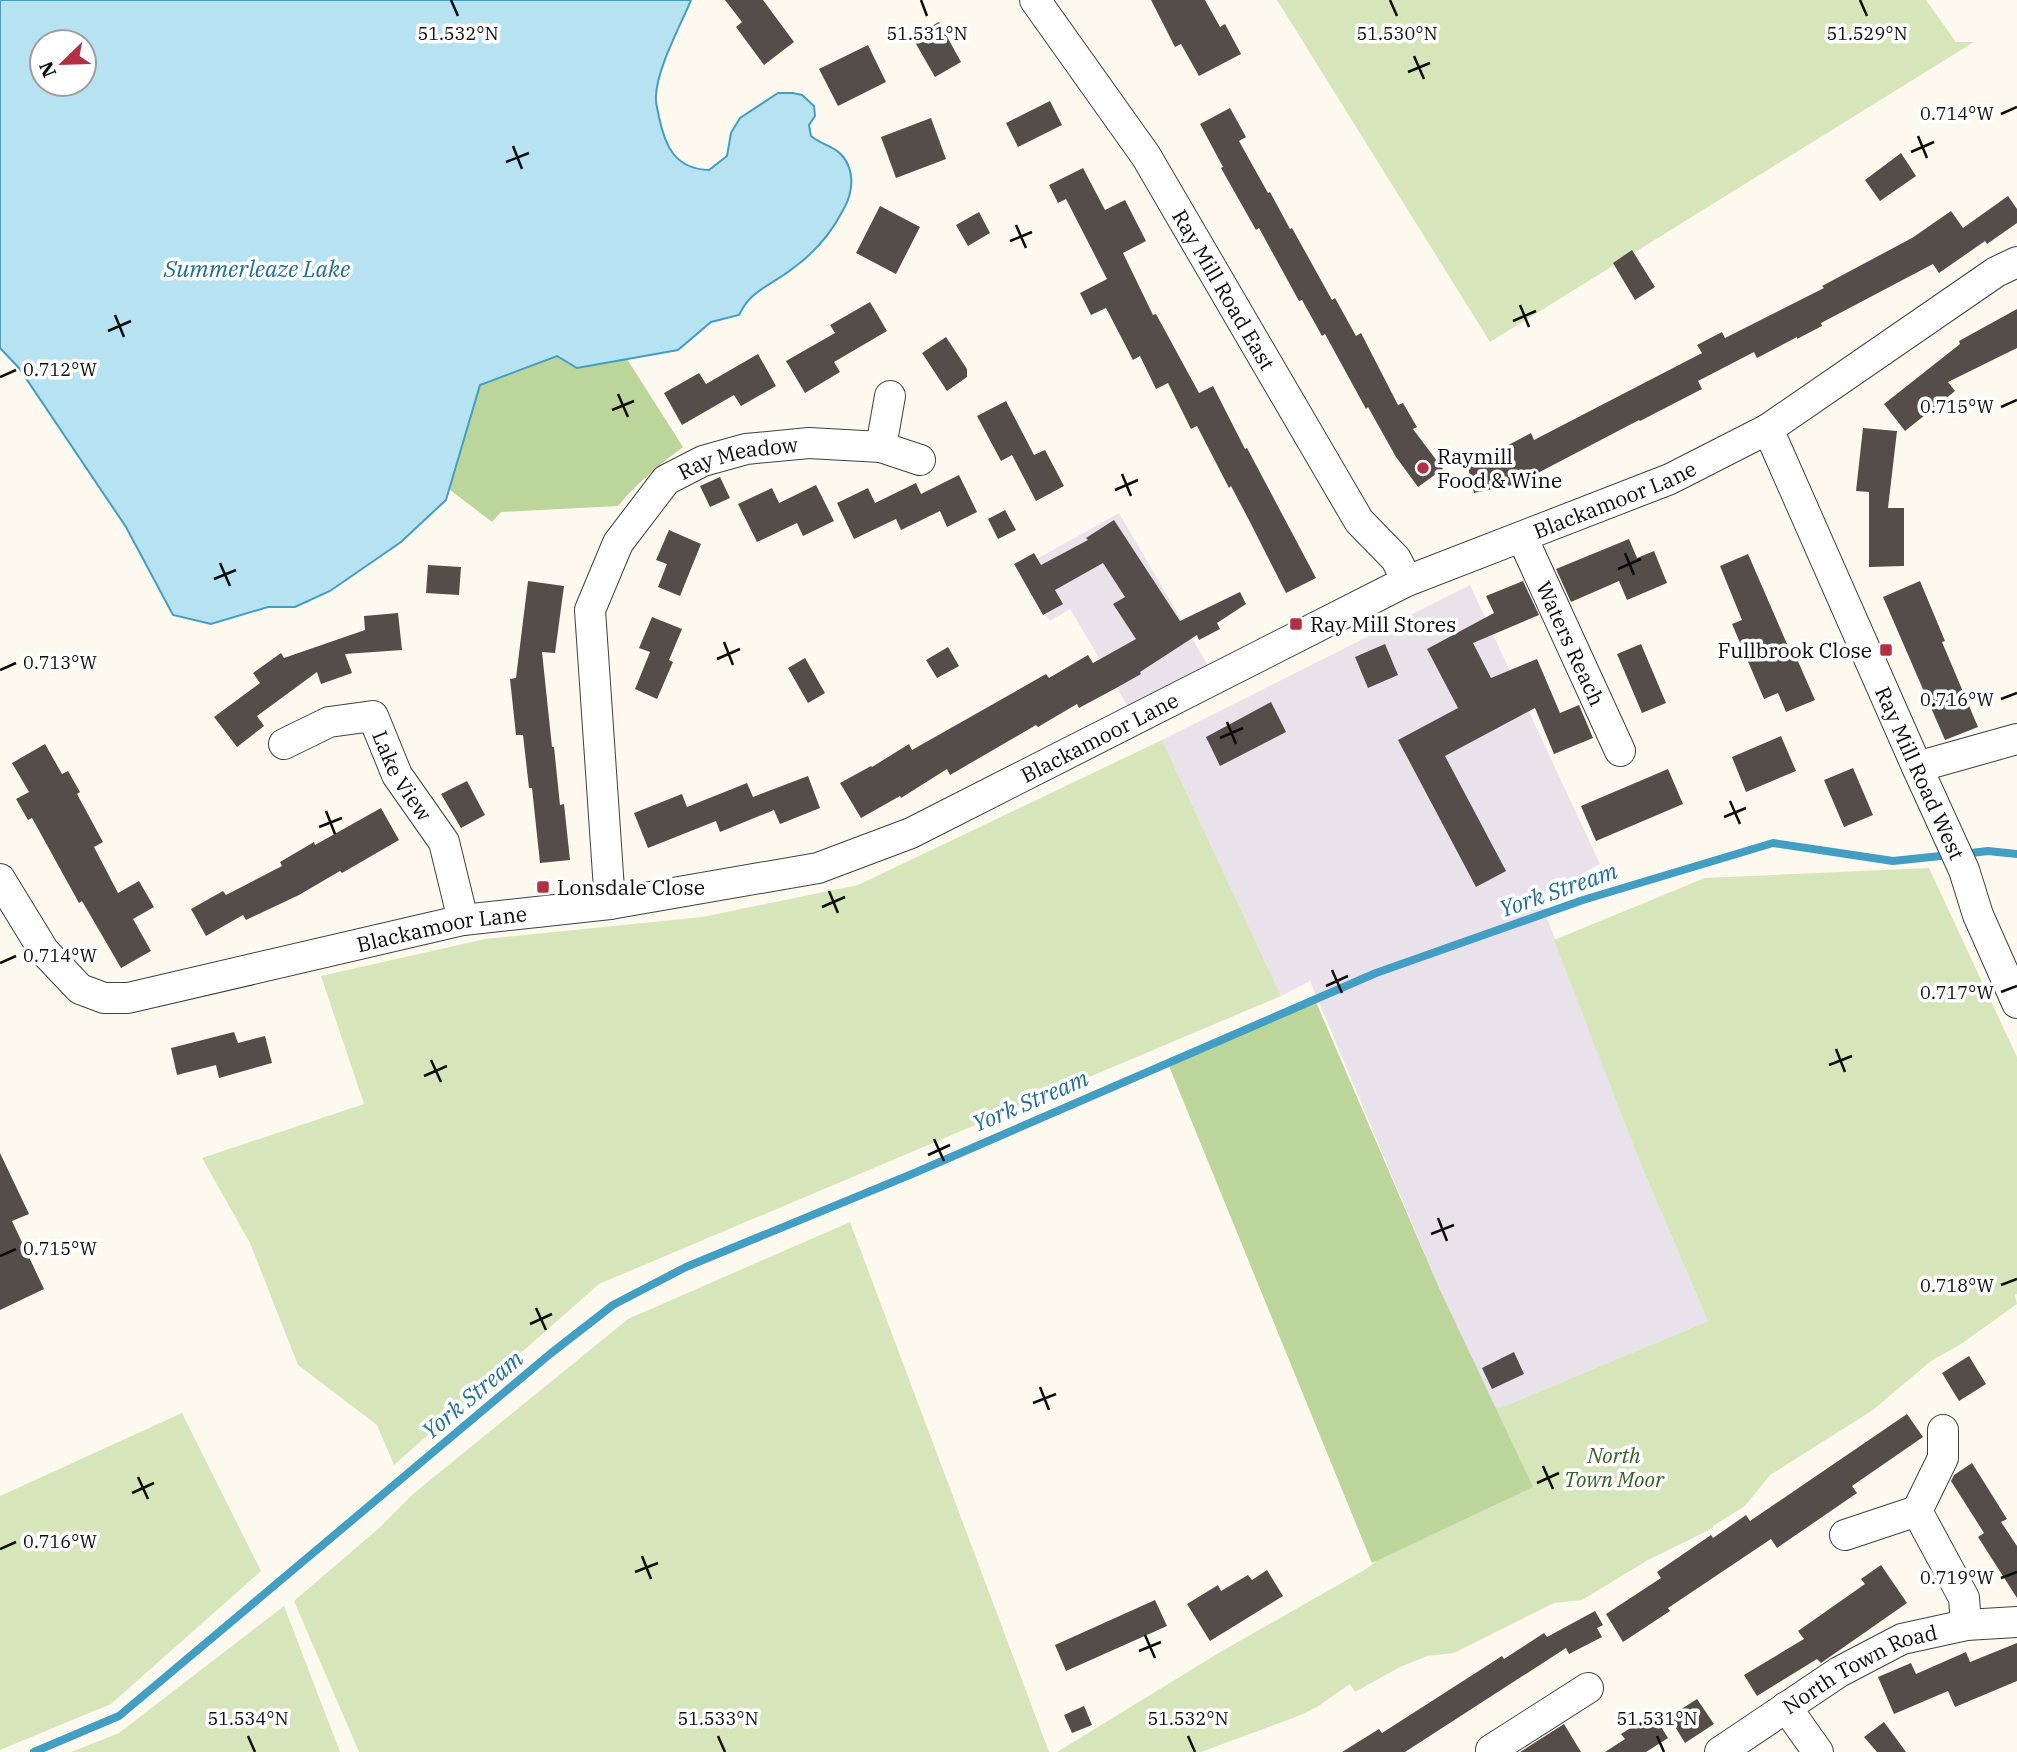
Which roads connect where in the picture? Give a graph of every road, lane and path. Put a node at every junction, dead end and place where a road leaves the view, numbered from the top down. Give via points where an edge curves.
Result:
1 (1035, 0) edge
2 (2017, 262) edge
3 (890, 396) dead end
4 (1768, 429) junction
5 (881, 447) junction
6 (920, 460) dead end
7 (1522, 537) junction
8 (1407, 581) junction
9 (2017, 739) edge
10 (284, 744) dead end
11 (1620, 751) dead end
12 (1917, 767) junction
13 (0, 879) edge
14 (610, 904) junction
15 (463, 920) junction
16 (2017, 1003) edge
17 (1943, 1430) dead end
18 (1917, 1511) junction
19 (1845, 1535) dead end
20 (2017, 1622) edge
21 (1966, 1625) junction
22 (1588, 1688) dead end
23 (1786, 1707) junction
24 (1490, 1751) edge
25 (1720, 1752) edge
26 (1818, 1752) edge

1 - 8 street, Ray Mill Road East via 1146,156 1359,521 1396,559
2 - 4 street, Blackamoor Lane
3 - 5 street
4 - 7 street, Blackamoor Lane via 1670,479
4 - 12 street, Ray Mill Road West
5 - 6 street, Ray Meadow
5 - 14 street, Ray Meadow via 809,443 746,449 703,461 666,480 618,542 590,610
7 - 8 street, Blackamoor Lane
7 - 11 street, Waters Reach
8 - 14 street, Blackamoor Lane via 911,833 818,868
9 - 12 street
10 - 15 street, Lake View via 329,722 373,716 397,775 444,842
12 - 16 street, Ray Mill Road West
13 - 15 street, Blackamoor Lane via 44,951 80,989 104,999 128,998
14 - 15 street, Blackamoor Lane
17 - 18 street via 1943,1458
18 - 19 street
18 - 21 street via 1964,1598
20 - 21 street, North Town Road
21 - 23 street, North Town Road via 1902,1639
22 - 24 street
23 - 25 street, North Town Road
23 - 26 street

